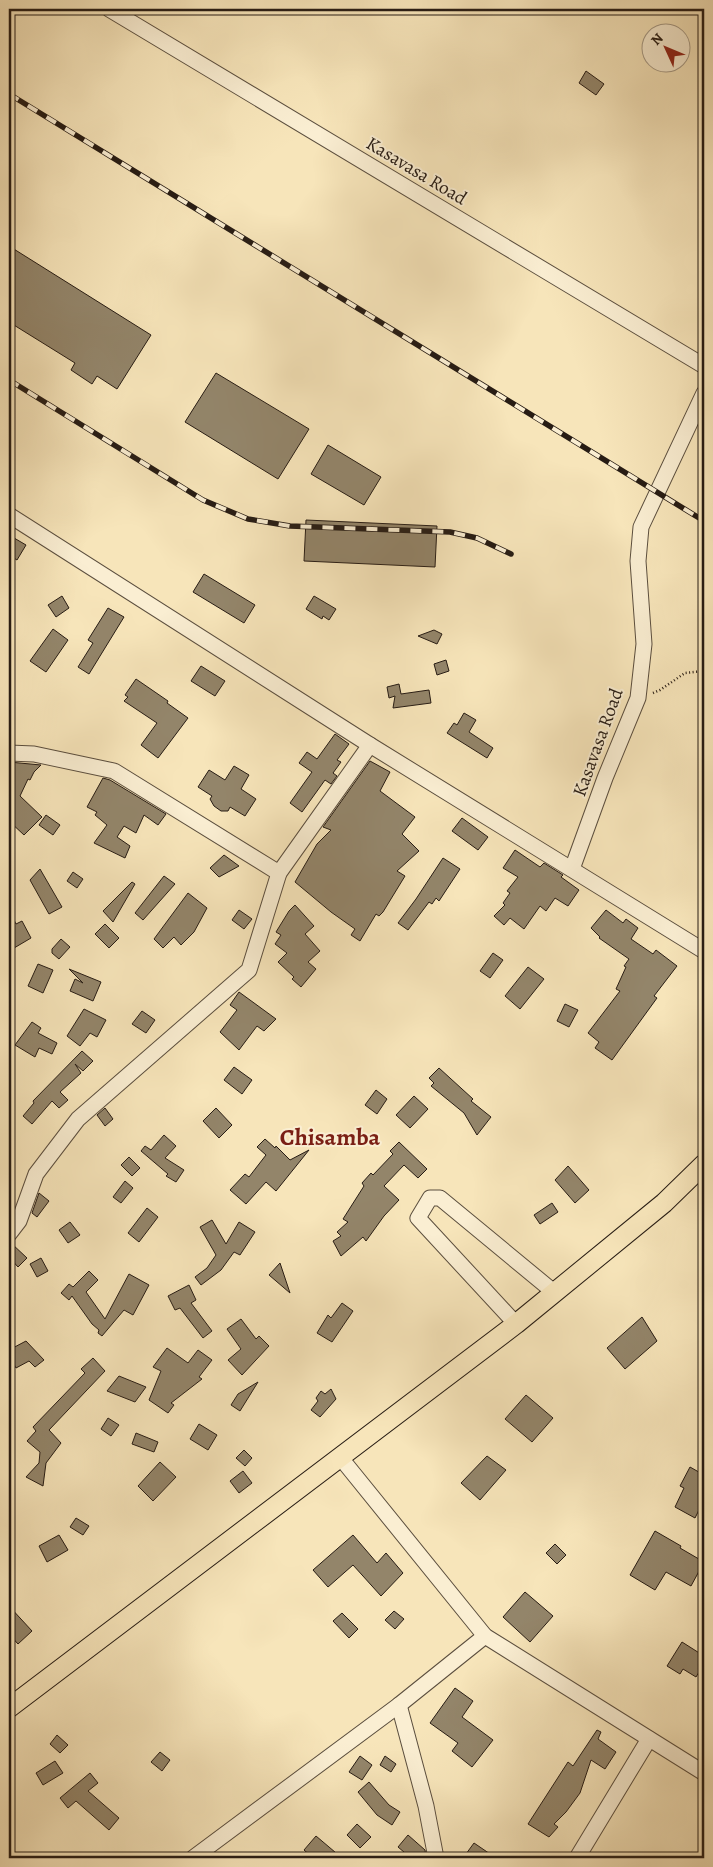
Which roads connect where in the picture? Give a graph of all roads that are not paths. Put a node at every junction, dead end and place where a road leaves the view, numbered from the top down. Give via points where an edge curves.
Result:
1 (109, 9) edge
2 (704, 366) edge
3 (704, 393) edge
4 (9, 515) edge
5 (370, 745) junction
6 (9, 753) edge
7 (572, 869) junction
8 (279, 873) junction
9 (704, 951) edge
10 (704, 1164) edge
11 (9, 1234) edge
12 (555, 1293) junction
13 (516, 1324) junction
14 (340, 1457) junction
15 (485, 1636) junction
16 (399, 1705) junction
17 (9, 1708) edge
18 (649, 1739) junction
19 (704, 1773) edge
20 (194, 1858) edge
21 (436, 1858) edge
22 (577, 1858) edge

1 - 2 street, Kasavasa Road
3 - 7 street, Kasavasa Road via 641,527 638,562 644,644 638,698
4 - 5 street
5 - 7 street
5 - 8 street
6 - 8 street via 34,754 114,771
7 - 9 street
8 - 11 street via 249,970 78,1119 36,1174 19,1221
10 - 12 main road via 664,1203
12 - 13 main road
12 - 13 street via 440,1198 430,1198 418,1218
13 - 14 main road
14 - 15 street
14 - 17 main road
15 - 16 street
15 - 18 street
16 - 20 street
16 - 21 street via 426,1806
18 - 19 street
18 - 22 street

